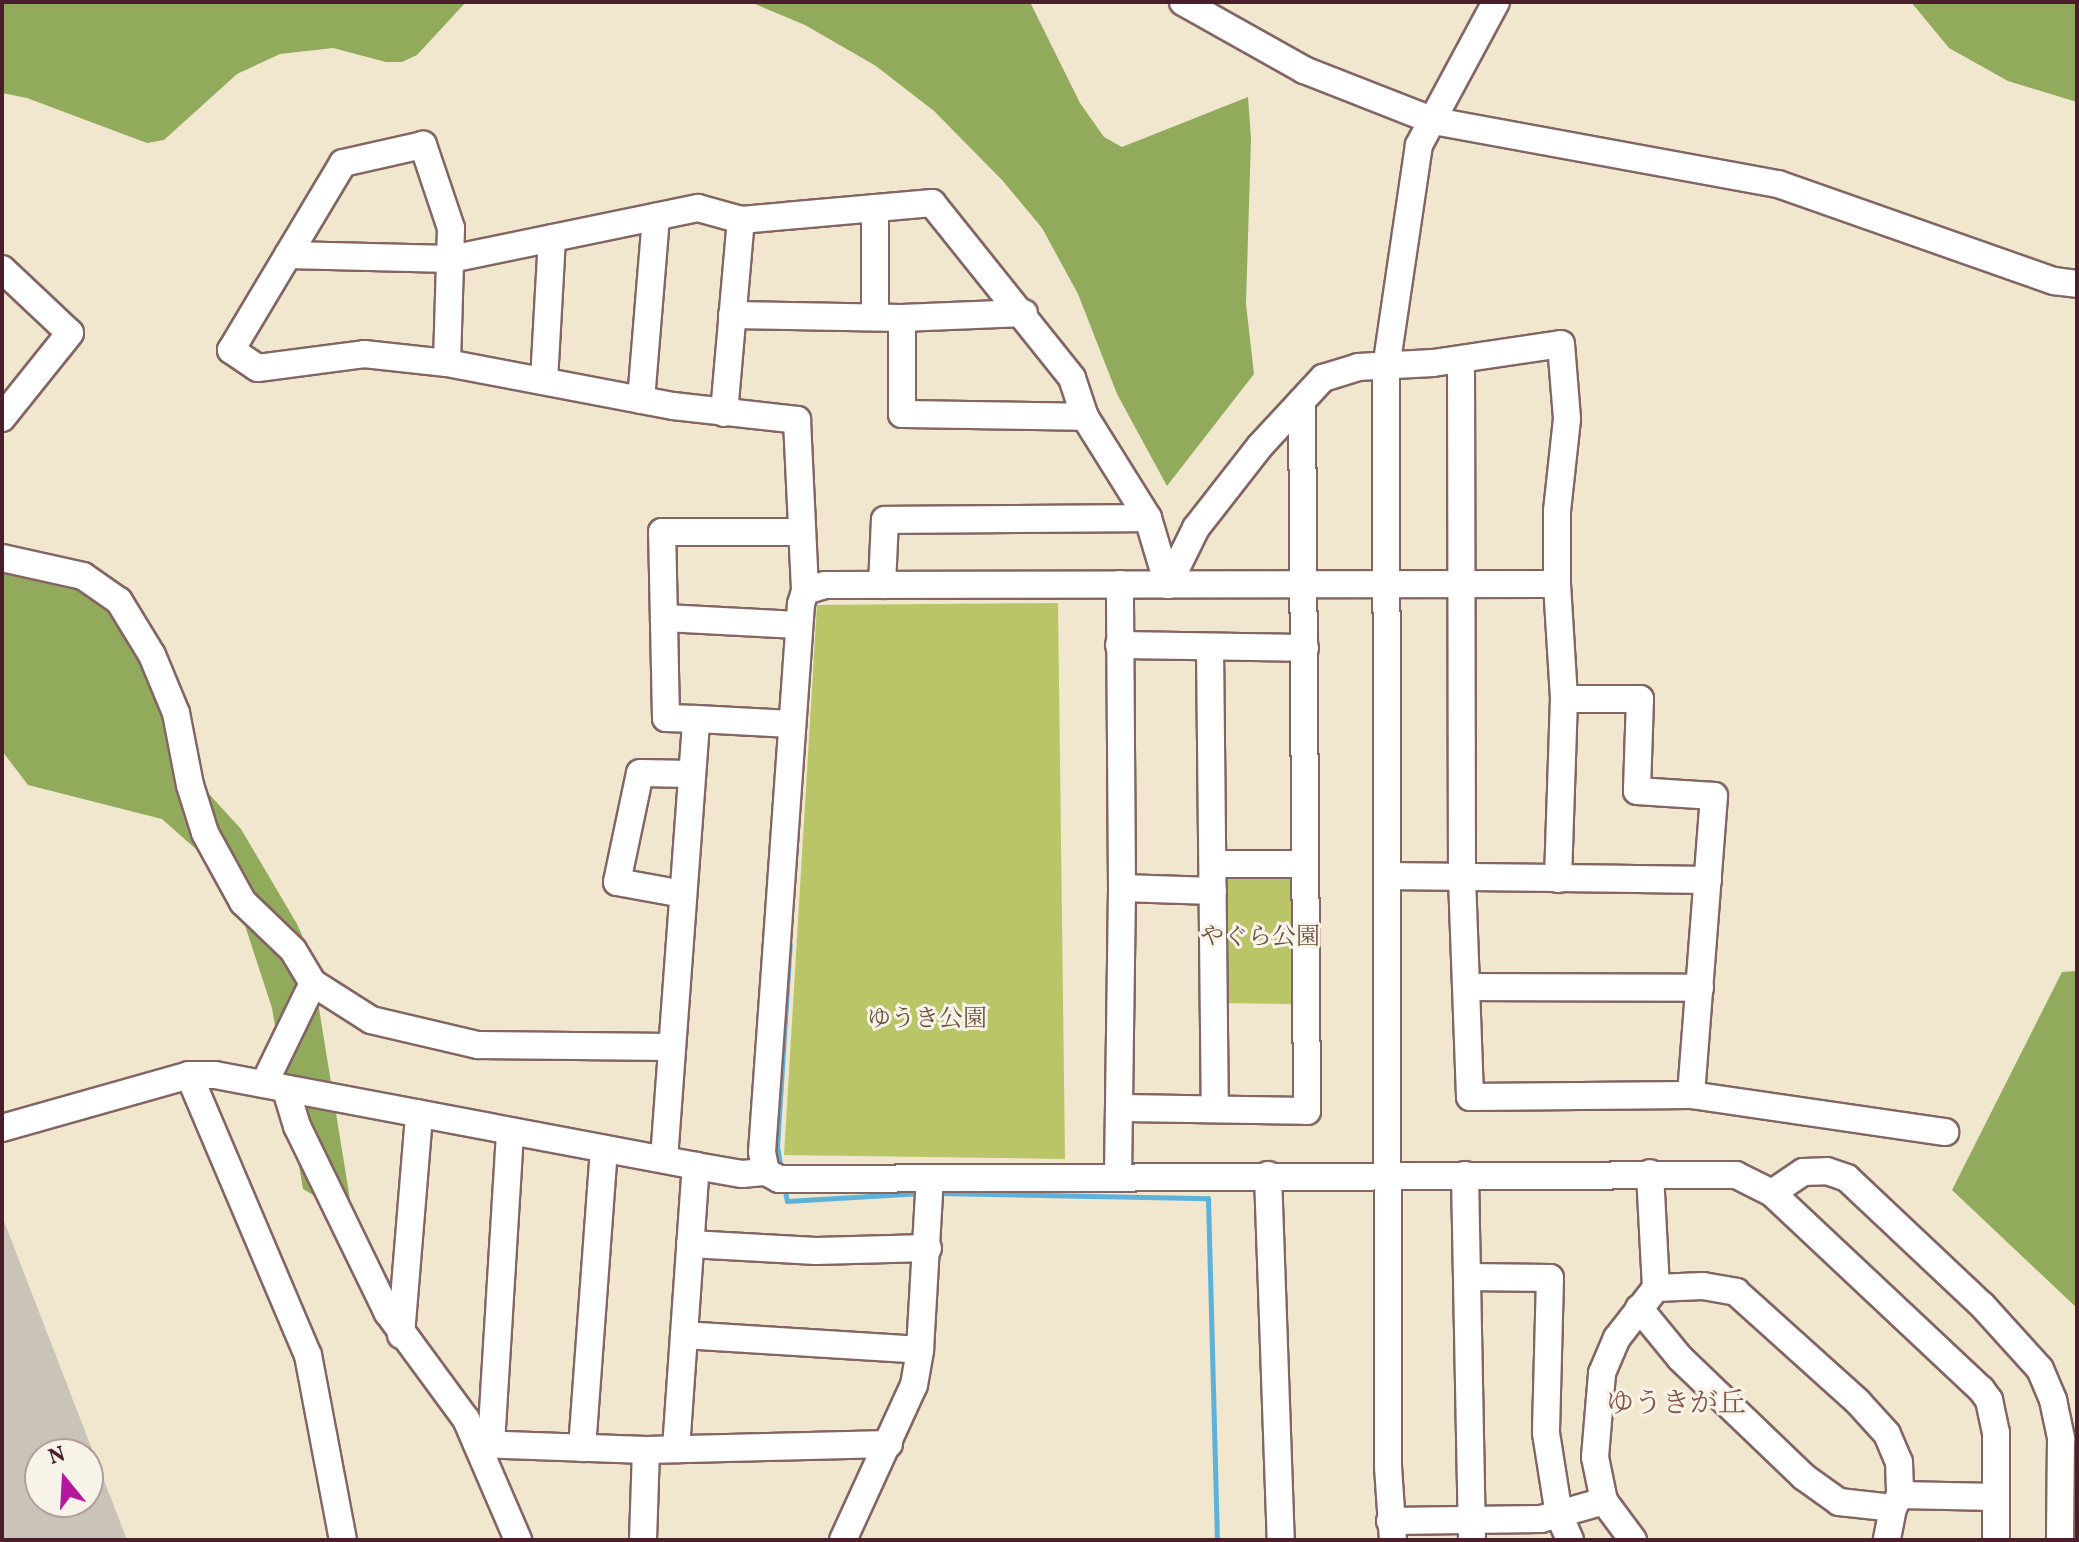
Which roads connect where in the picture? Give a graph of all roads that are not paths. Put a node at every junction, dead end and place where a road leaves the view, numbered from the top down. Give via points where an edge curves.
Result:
1 (1183, 2) edge
2 (1496, 2) edge
3 (1434, 121) junction
4 (875, 208) junction
5 (656, 217) junction
6 (741, 220) junction
7 (552, 238) junction
8 (288, 255) junction
9 (451, 259) junction
10 (2, 269) edge
11 (2077, 284) edge
12 (1024, 313) junction
13 (732, 315) junction
14 (888, 318) junction
15 (1461, 360) junction
16 (447, 363) junction
17 (1386, 368) junction
18 (544, 381) junction
19 (641, 400) junction
20 (1302, 401) junction
21 (724, 413) junction
22 (1085, 417) junction
23 (2, 418) edge
24 (1148, 518) junction
25 (802, 532) junction
26 (2, 558) edge
27 (1120, 584) junction
28 (1385, 584) junction
29 (1463, 584) junction
30 (1557, 584) junction
31 (882, 585) junction
32 (1168, 585) junction
33 (1305, 585) junction
34 (805, 591) junction
35 (664, 618) junction
36 (799, 625) junction
37 (1119, 645) junction
38 (1210, 647) junction
39 (1305, 648) junction
40 (1564, 699) junction
41 (696, 719) junction
42 (792, 724) junction
43 (692, 774) junction
44 (1213, 864) junction
45 (1305, 864) junction
46 (1387, 876) junction
47 (1462, 878) junction
48 (1558, 879) junction
49 (1708, 880) junction
50 (1122, 888) junction
51 (1213, 891) junction
52 (683, 894) junction
53 (313, 983) junction
54 (1466, 987) junction
55 (1700, 988) junction
56 (671, 1047) junction
57 (189, 1075) junction
58 (275, 1087) junction
59 (1691, 1095) junction
60 (1121, 1108) junction
61 (1215, 1108) junction
62 (419, 1114) junction
63 (2, 1128) edge
64 (510, 1132) junction
65 (1945, 1132) dead end
66 (604, 1149) junction
67 (664, 1159) junction
68 (696, 1166) junction
69 (766, 1172) junction
70 (1650, 1173) junction
71 (1387, 1174) junction
72 (1268, 1175) junction
73 (1465, 1175) junction
74 (1118, 1176) junction
75 (930, 1178) junction
76 (1772, 1193) junction
77 (690, 1244) junction
78 (928, 1248) junction
79 (1467, 1277) junction
80 (1656, 1288) junction
81 (1639, 1308) junction
82 (401, 1335) junction
83 (684, 1335) junction
84 (920, 1350) junction
85 (2069, 1437) edge
86 (484, 1444) junction
87 (889, 1444) junction
88 (582, 1448) junction
89 (676, 1449) junction
90 (646, 1450) junction
91 (1995, 1497) junction
92 (1604, 1501) junction
93 (1896, 1502) junction
94 (1559, 1515) junction
95 (1392, 1531) edge
96 (1472, 1531) edge
97 (2066, 1532) edge
98 (343, 1540) edge
99 (518, 1540) edge
100 (643, 1540) edge
101 (843, 1540) edge
102 (1281, 1540) edge
103 (1570, 1540) edge
104 (1633, 1540) edge
105 (1887, 1540) edge
106 (1996, 1540) edge

1 - 3 street via 1304,70
2 - 3 street
3 - 11 street via 1778,184 2054,281
3 - 17 street via 1419,145
4 - 6 street
4 - 12 street via 932,203
4 - 14 street
5 - 6 street via 698,208
5 - 7 street
5 - 19 street
6 - 13 street
7 - 9 street
7 - 18 street
8 - 9 street
8 - 9 street via 343,163 423,145 451,228
8 - 16 street via 231,350 258,368 364,354
9 - 16 street
10 - 23 street via 70,333
12 - 14 street
12 - 22 street via 1072,378
13 - 14 street
13 - 21 street
14 - 22 street via 902,414
15 - 17 street
15 - 29 street
15 - 30 street via 1561,344 1567,419 1557,511
16 - 18 street
17 - 20 street via 1358,367 1323,378
17 - 28 street
18 - 19 street
19 - 21 street
20 - 32 street via 1196,528
20 - 33 street
21 - 25 street via 797,420
22 - 24 street
24 - 31 street via 885,520
24 - 32 street
25 - 34 street
25 - 35 street via 662,532
26 - 53 street via 83,576 119,601 152,655 176,713 205,833 243,902 293,950
27 - 31 street
27 - 32 street
27 - 37 street
28 - 29 street
28 - 33 street
28 - 46 street
29 - 30 street
29 - 47 street
30 - 40 street
31 - 34 street via 825,585
32 - 33 street
33 - 39 street
34 - 36 street
35 - 36 street
35 - 41 street via 666,718
36 - 42 street
37 - 38 street
37 - 50 street
38 - 39 street
38 - 44 street
39 - 45 street
40 - 48 street
40 - 49 street via 1640,699 1637,791 1714,796
41 - 42 street
41 - 43 street
42 - 69 street via 762,1152
43 - 52 street
43 - 52 street via 640,773 617,882
44 - 45 street
44 - 51 street
45 - 61 street via 1307,1111
46 - 47 street
46 - 71 street
47 - 48 street
47 - 54 street
48 - 49 street
49 - 55 street
50 - 51 street
50 - 60 street
51 - 61 street
52 - 56 street
53 - 56 street via 371,1020 478,1045
53 - 58 street
54 - 55 street
54 - 59 street via 1470,1097
55 - 59 street
56 - 67 street
57 - 58 street
57 - 63 street
57 - 98 street via 308,1355
58 - 62 street
58 - 82 street
59 - 65 street
60 - 61 street
60 - 74 street
62 - 64 street
62 - 82 street
64 - 66 street
64 - 86 street
66 - 67 street
66 - 88 street
67 - 68 street
68 - 69 street via 742,1174
68 - 77 street
69 - 75 street via 779,1179
70 - 73 street
70 - 76 street via 1736,1175
70 - 80 street
71 - 72 street
71 - 73 street
71 - 95 street
72 - 74 street
72 - 102 street
73 - 79 street
74 - 75 street
75 - 78 street
76 - 85 street via 1803,1172 1827,1171 1847,1178 1982,1305 2040,1369
76 - 91 street via 1981,1389 1994,1416
77 - 78 street via 816,1251
77 - 83 street
78 - 84 street
79 - 94 street via 1550,1278 1546,1433
79 - 96 street
80 - 81 street
80 - 93 street via 1703,1286 1736,1292 1757,1308 1887,1434 1899,1462
81 - 92 street via 1617,1338 1602,1373 1595,1457
81 - 93 street via 1680,1358 1804,1477 1839,1502
82 - 86 street
83 - 84 street
83 - 89 street
84 - 87 street via 914,1385
85 - 97 street
86 - 88 street
86 - 99 street
87 - 89 street
87 - 101 street
88 - 90 street
89 - 90 street
90 - 100 street
91 - 93 street
91 - 106 street
92 - 94 street
92 - 104 street
93 - 105 street
94 - 96 street
94 - 103 street
95 - 96 street

